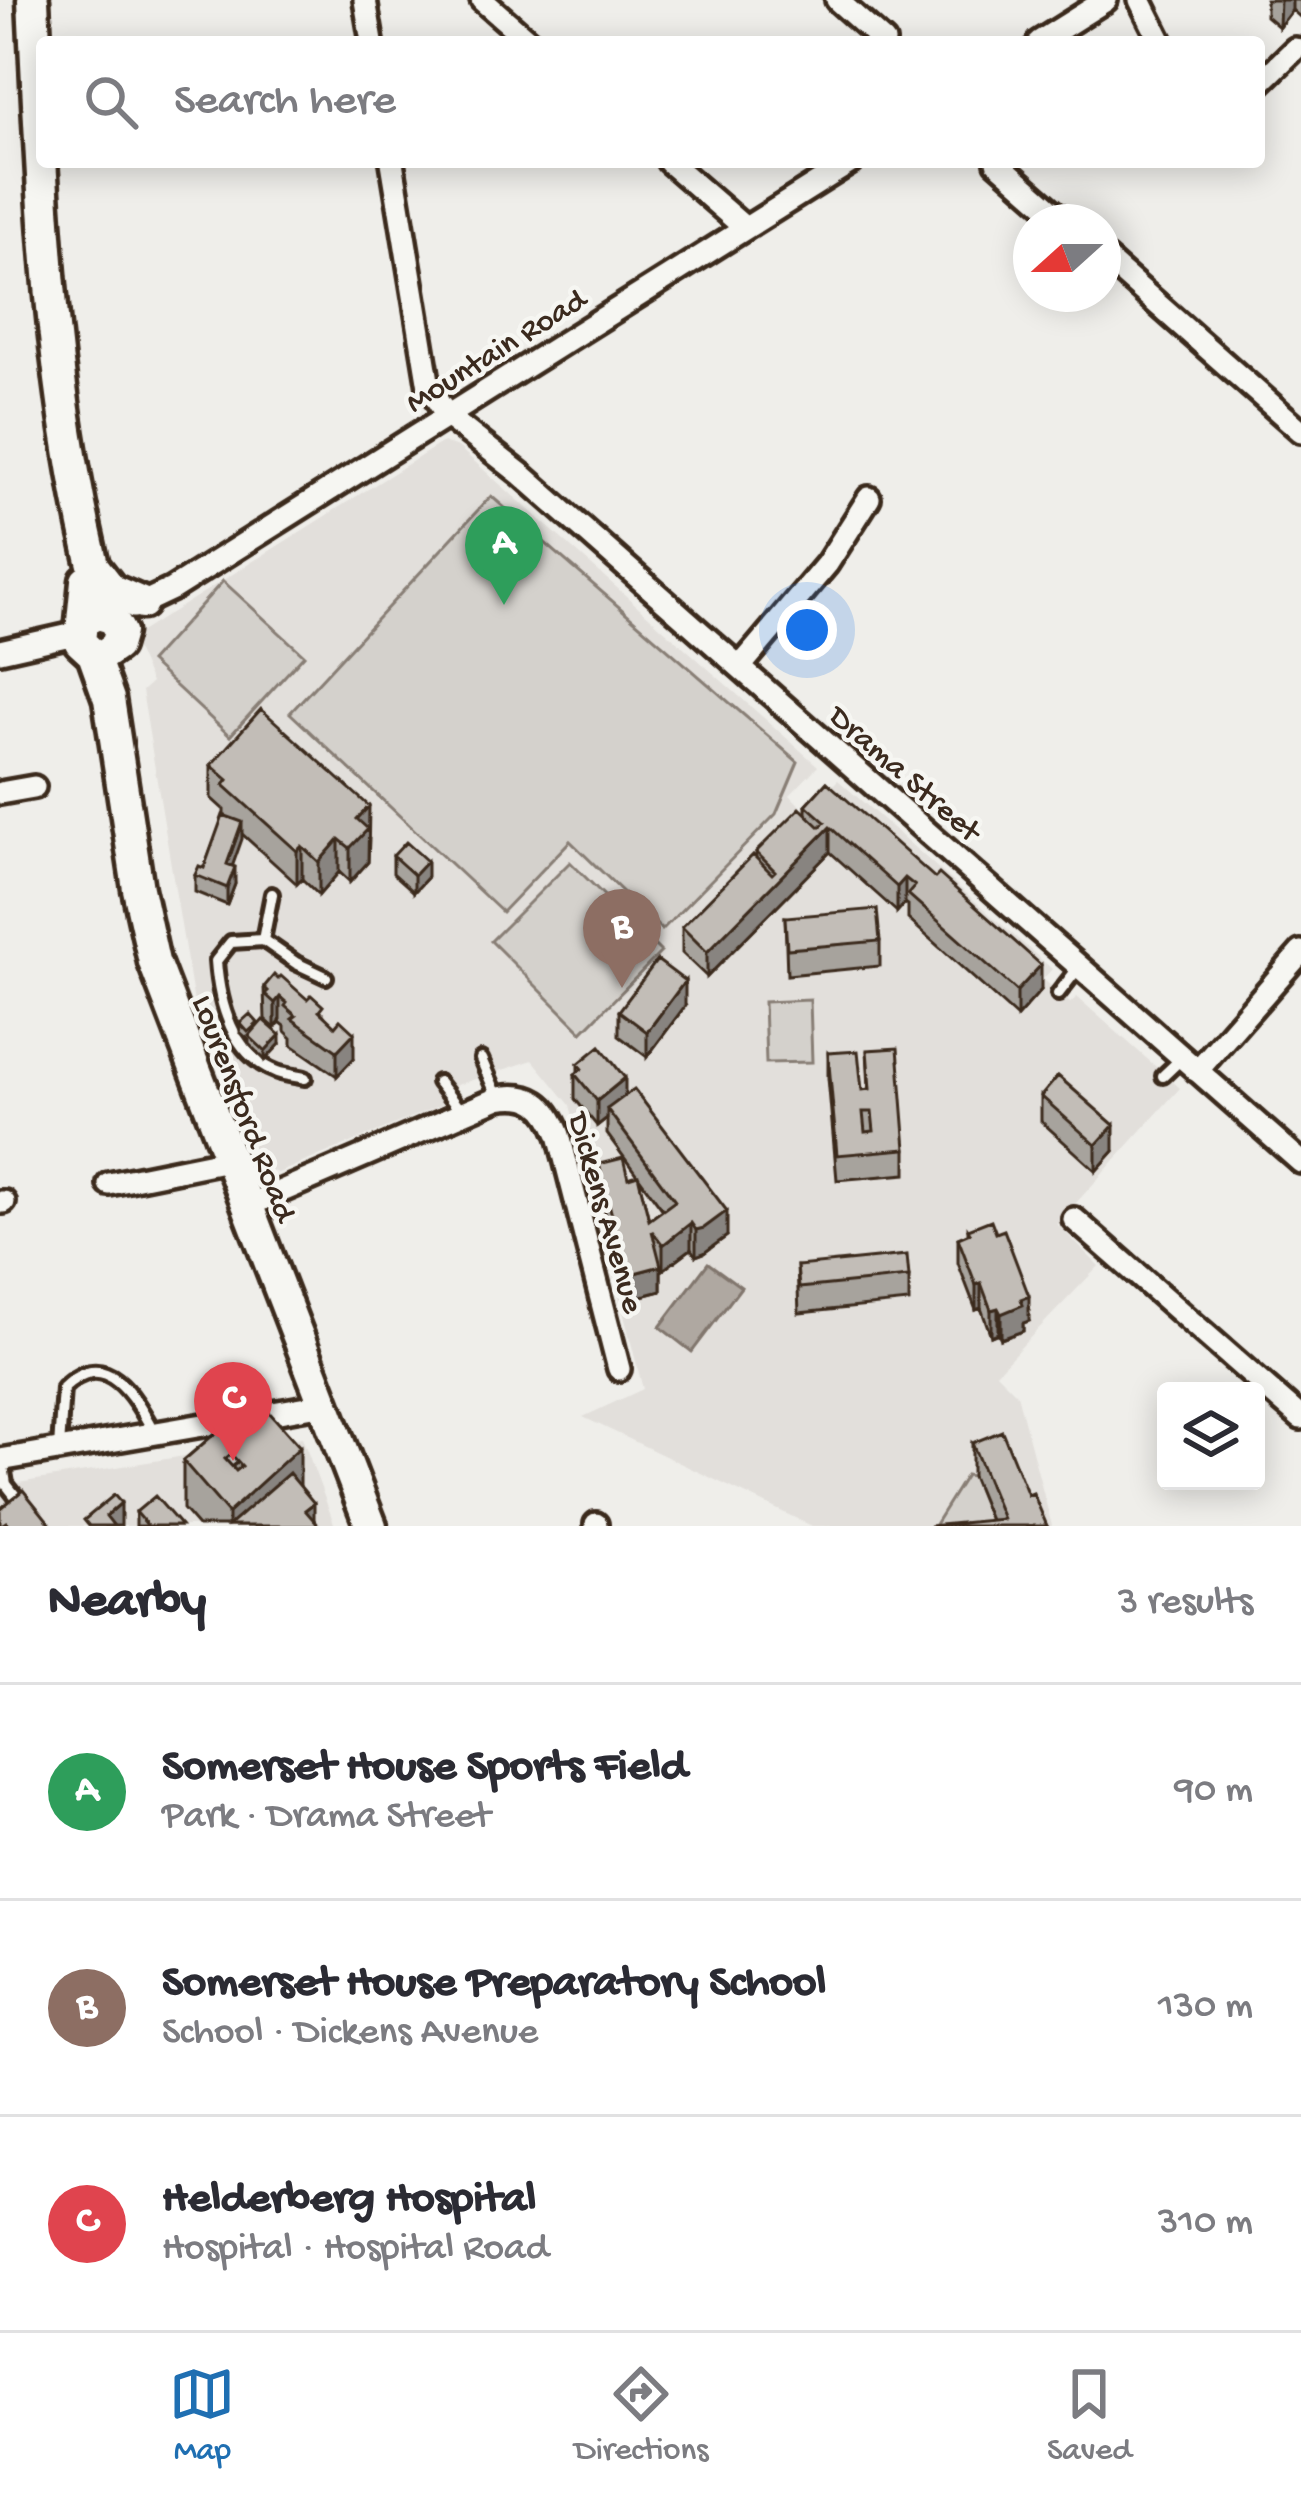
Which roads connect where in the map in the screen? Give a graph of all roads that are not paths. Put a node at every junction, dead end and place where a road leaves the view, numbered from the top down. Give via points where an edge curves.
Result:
1 (33, 0) edge
2 (364, 0) edge
3 (482, 0) edge
4 (836, 0) edge
5 (1106, 0) edge
6 (1140, 0) edge
7 (371, 36) edge
8 (523, 36) edge
9 (877, 36) edge
10 (1049, 36) edge
11 (1158, 36) edge
12 (1295, 49) dead end
13 (36, 58) edge
14 (1265, 78) edge
15 (42, 168) edge
16 (393, 168) edge
17 (676, 168) edge
18 (840, 168) edge
19 (1004, 168) edge
20 (1045, 204) edge
21 (745, 228) junction
22 (1121, 272) edge
23 (447, 416) junction
24 (1301, 431) edge
25 (869, 498) dead end
26 (89, 555) junction
27 (172, 589) junction
28 (142, 604) junction
29 (99, 634) junction
30 (0, 651) edge
31 (740, 667) junction
32 (34, 788) dead end
33 (0, 793) edge
34 (272, 894) dead end
35 (263, 940) junction
36 (1301, 952) edge
37 (1079, 967) junction
38 (326, 976) dead end
39 (1058, 994) dead end
40 (481, 1059) dead end
41 (1190, 1064) junction
42 (1163, 1076) dead end
43 (304, 1078) dead end
44 (438, 1082) dead end
45 (498, 1098) junction
46 (462, 1114) junction
47 (228, 1160) junction
48 (1301, 1162) edge
49 (109, 1184) dead end
50 (247, 1206) junction
51 (1074, 1219) dead end
52 (620, 1369) dead end
53 (325, 1404) junction
54 (1301, 1418) edge
55 (155, 1434) junction
56 (59, 1450) junction
57 (1, 1460) edge
58 (39, 1526) edge
59 (371, 1526) edge

1 - 13 street, Lourensford Road
2 - 7 street
3 - 8 street
4 - 9 street
5 - 10 street
6 - 11 street
12 - 14 street
15 - 26 street, Lourensford Road
16 - 23 street, Drama Street via 429,387
17 - 21 street
18 - 21 street, Mountain Road
19 - 20 street
21 - 23 street, Mountain Road
22 - 24 street
23 - 27 street, Mountain Road
23 - 31 street, Drama Street
25 - 31 street via 827,564
26 - 28 street via 112,590
26 - 29 street, Lourensford Road
27 - 28 street, Mountain Road
27 - 29 street, Mountain Road
28 - 29 street, Mountain Road
29 - 30 street, Mountain Road
29 - 47 street, Lourensford Road via 154,962
31 - 37 street, Drama Street
32 - 33 street
34 - 35 lane
35 - 38 lane
35 - 43 lane via 231,942 216,961 225,1013 257,1060
36 - 41 street
37 - 39 lane
37 - 41 street, Drama Street
40 - 45 lane
41 - 42 lane
41 - 48 street, Drama Street
44 - 46 lane
45 - 46 street
45 - 52 street, Dickens Avenue via 533,1098 552,1117
46 - 50 street
47 - 49 street
47 - 50 street, Lourensford Road
50 - 53 street, Lourensford Road
51 - 54 street
53 - 55 street
53 - 59 street, Lourensford Road
55 - 56 street
55 - 56 lane via 122,1381 83,1376 63,1388
56 - 57 street
57 - 58 lane via 7,1484

